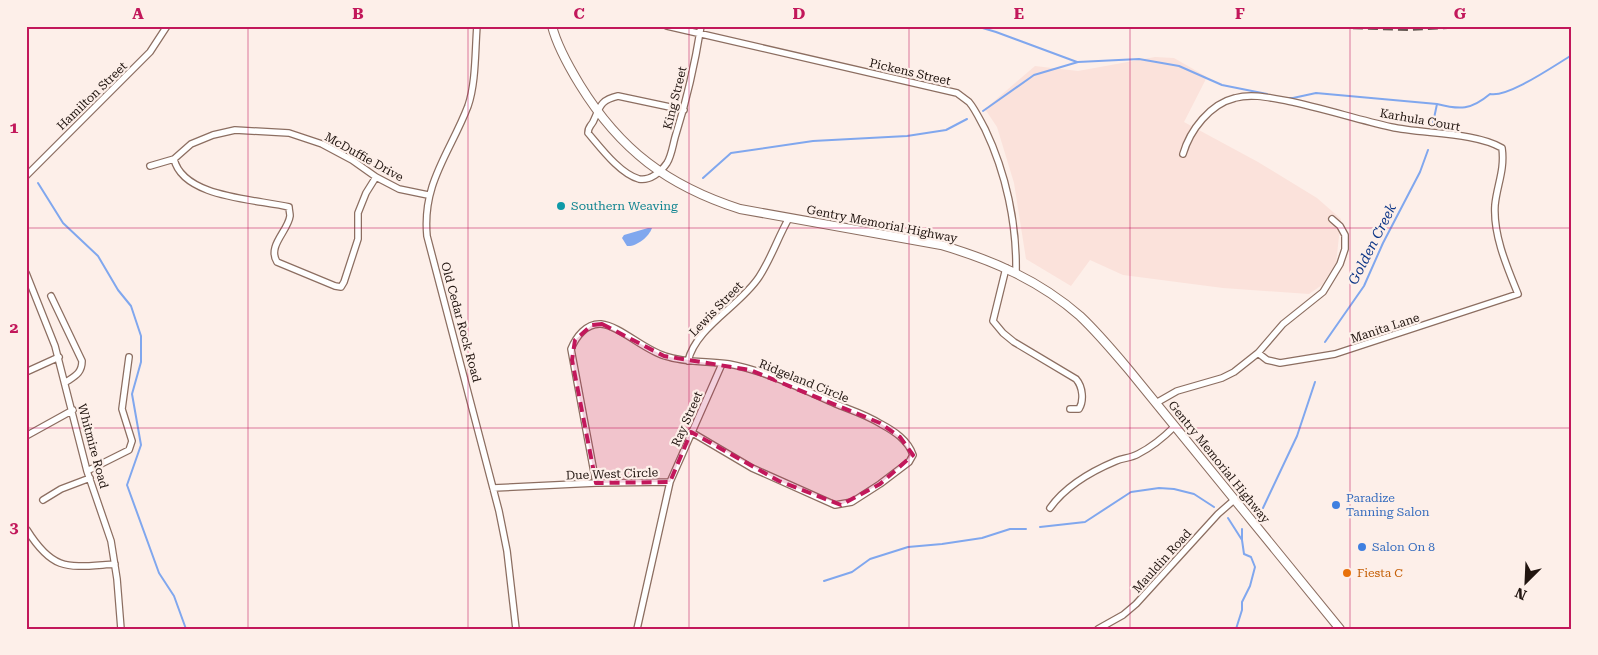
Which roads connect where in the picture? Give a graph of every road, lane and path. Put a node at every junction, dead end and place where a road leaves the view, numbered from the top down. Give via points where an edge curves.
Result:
1 (167, 26) edge
2 (477, 26) edge
3 (552, 26) edge
4 (668, 26) edge
5 (701, 26) edge
6 (700, 34) junction
7 (596, 110) junction
8 (684, 110) junction
9 (1183, 154) dead end
10 (174, 159) junction
11 (150, 166) dead end
12 (660, 172) junction
13 (26, 176) edge
14 (376, 177) junction
15 (428, 195) junction
16 (789, 218) junction
17 (1332, 219) dead end
18 (1006, 268) junction
19 (26, 272) edge
20 (1016, 274) junction
21 (1518, 294) joint
22 (51, 296) dead end
23 (1258, 353) junction
24 (58, 357) junction
25 (129, 357) dead end
26 (688, 361) junction
27 (722, 364) junction
28 (26, 372) edge
29 (66, 382) junction
30 (1156, 403) junction
31 (1070, 409) dead end
32 (73, 410) junction
33 (1175, 426) junction
34 (691, 432) junction
35 (26, 436) edge
36 (87, 471) junction
37 (90, 478) junction
38 (670, 482) junction
39 (596, 483) junction
40 (494, 488) junction
41 (43, 500) dead end
42 (1234, 500) junction
43 (1050, 508) dead end
44 (28, 530) dead end
45 (114, 564) junction
46 (121, 629) edge
47 (516, 629) edge
48 (637, 629) edge
49 (1098, 629) edge
50 (1340, 629) edge

1 - 13 street, Hamilton Street via 140,63
2 - 15 street, Old Cedar Rock Road via 468,105
3 - 7 main road, Gentry Memorial Highway via 572,73
4 - 6 street, Pickens Street
5 - 6 street, King Street
6 - 8 street, King Street
6 - 20 street, Pickens Street via 957,93 970,103 994,148 1011,207
7 - 8 street via 609,98 618,96
7 - 12 main road, Gentry Memorial Highway via 611,129
7 - 12 street via 588,133 610,158 630,176 640,179
8 - 12 street, King Street via 668,161
9 - 21 street, Karhula Court via 1203,118 1215,107 1234,98 1250,96 1298,103 1392,127 1494,144 1502,148 1503,158 1495,204 1498,232
10 - 11 street, McDuffie Drive
10 - 14 street, McDuffie Drive via 191,144 235,130 289,133 322,144
10 - 14 street via 176,169 201,188 230,197 289,207 290,216 274,258 341,287 358,239 358,213
12 - 16 main road, Gentry Memorial Highway via 711,200
14 - 15 street, McDuffie Drive via 399,188
15 - 40 street, Old Cedar Rock Road via 427,236
16 - 18 main road, Gentry Memorial Highway via 941,245
16 - 26 street, Lewis Street via 760,276 704,332 690,352
17 - 23 street via 1345,235 1346,249 1332,279 1323,292 1282,324
18 - 20 main road, Gentry Memorial Highway
18 - 31 street via 993,321 1014,342 1076,379 1080,384 1082,404 1079,409
19 - 24 street, Whitmire Road
20 - 30 main road, Gentry Memorial Highway via 1040,286 1080,316
21 - 23 street, Manita Lane via 1336,354 1280,363 1267,360
22 - 29 street via 82,361 78,374
23 - 30 street via 1222,378 1177,391
24 - 28 street
24 - 29 street, Whitmire Road
25 - 36 street via 122,409 132,441 129,450
26 - 27 street, Ridgeland Circle
26 - 39 street, Ridgeland Circle via 664,356 602,324 592,325 575,340 571,349 572,360
27 - 34 street, Ray Street
27 - 34 street, Ridgeland Circle via 786,383 880,423 900,436 913,454 909,462 880,484 852,502 835,505 752,468
29 - 32 street, Whitmire Road
30 - 33 main road, Gentry Memorial Highway
32 - 35 street
32 - 36 street, Whitmire Road
33 - 42 main road, Gentry Memorial Highway
33 - 43 street via 1164,438 1136,456 1098,469 1063,493
34 - 38 street, Ray Street
36 - 37 street, Whitmire Road
37 - 41 street
37 - 45 street, Whitmire Road via 111,541
38 - 39 street, Due West Circle
38 - 48 street, Due West Circle
39 - 40 street, Due West Circle
40 - 47 street, Old Cedar Rock Road via 507,551
42 - 49 street, Mauldin Road via 1136,604
42 - 50 main road, Gentry Memorial Highway
44 - 45 street via 46,555 67,566
45 - 46 street, Whitmire Road

